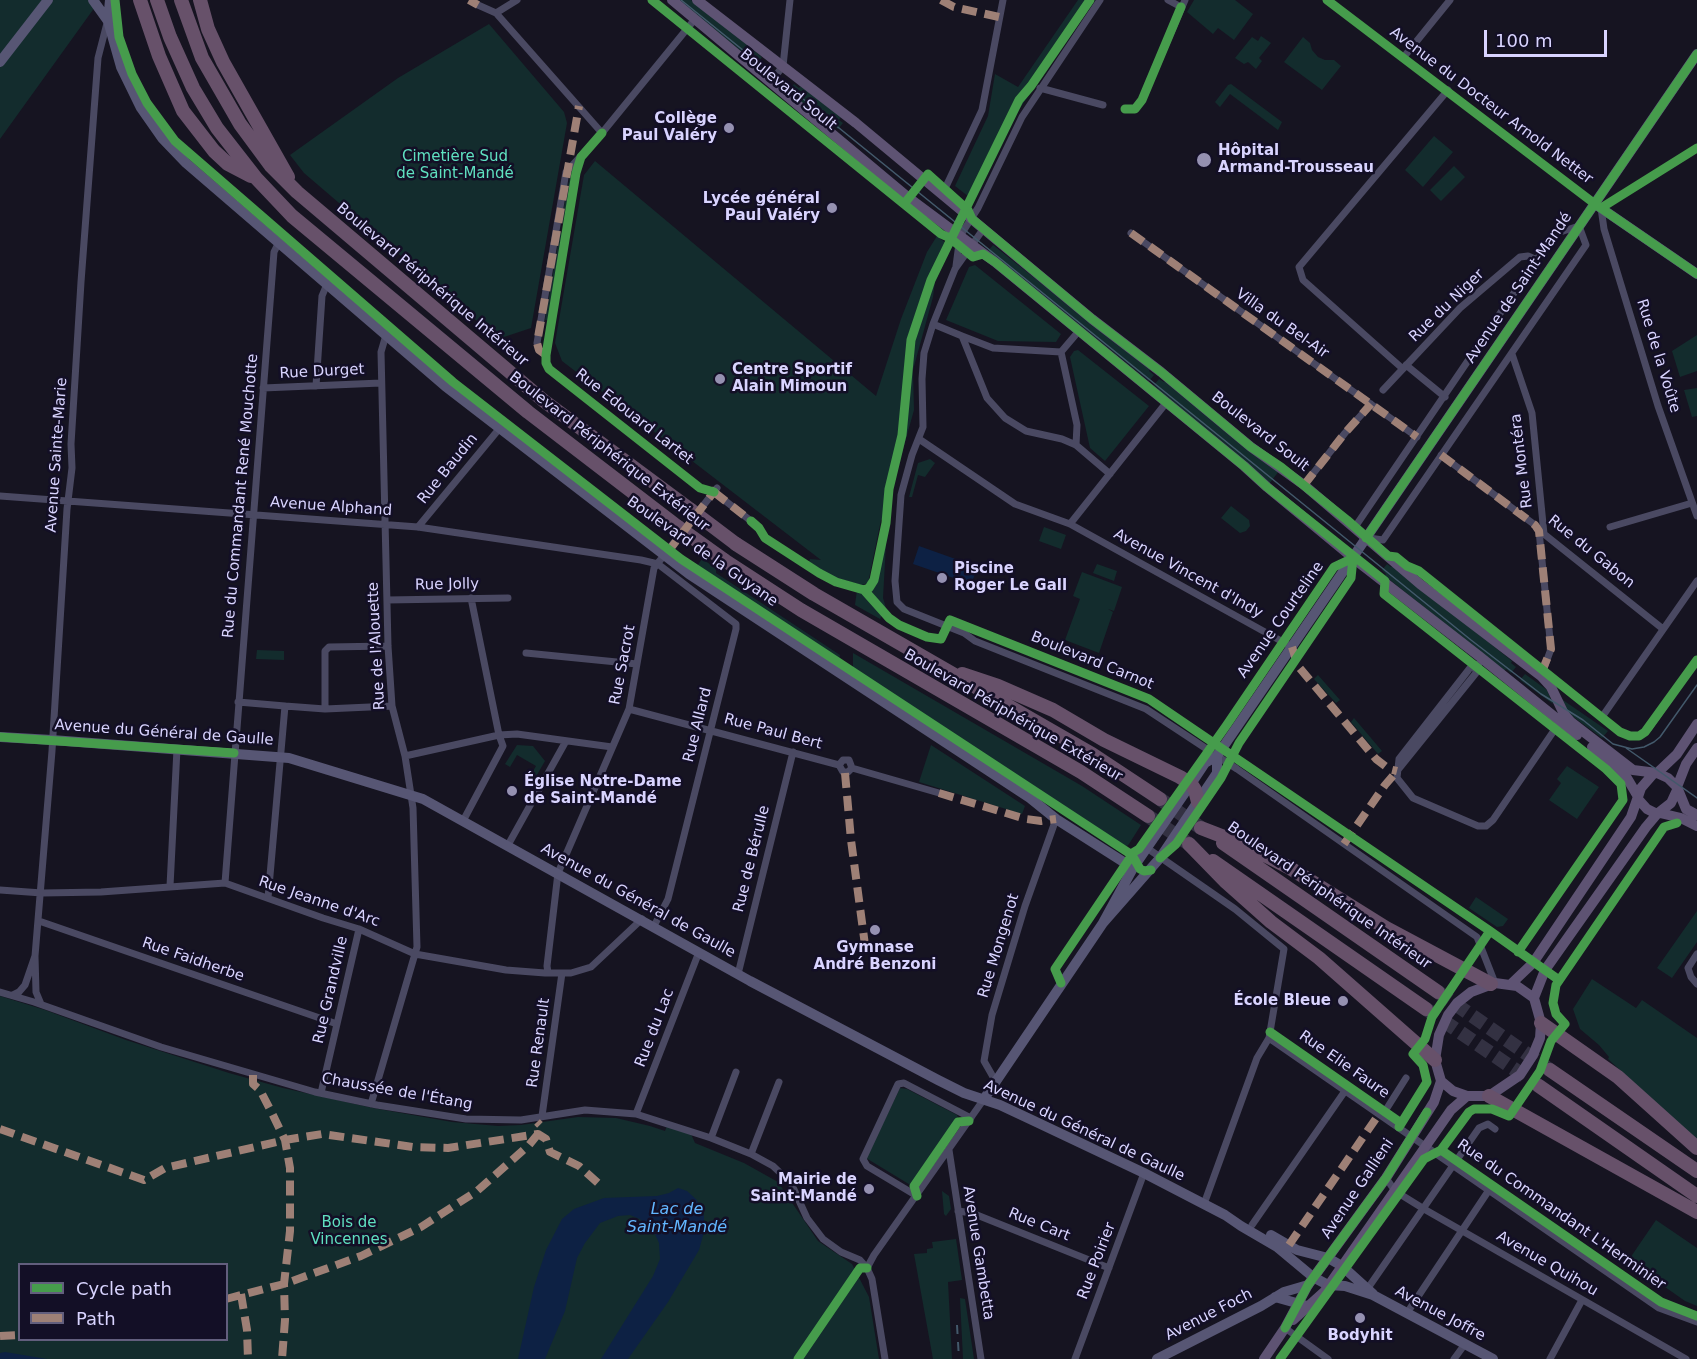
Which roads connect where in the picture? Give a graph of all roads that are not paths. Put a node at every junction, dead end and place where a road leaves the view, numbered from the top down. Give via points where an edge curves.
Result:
1 (93, 0) edge
2 (102, 0) edge
3 (110, 0) edge
4 (140, 0) edge
5 (158, 0) edge
6 (181, 0) edge
7 (200, 0) edge
8 (518, 0) edge
9 (672, 0) edge
10 (697, 0) edge
11 (790, 0) edge
12 (1003, 0) edge
13 (1100, 0) edge
14 (1168, 0) edge
15 (1327, 0) edge
16 (1450, 0) edge
17 (49, 1) edge
18 (1183, 3) edge
19 (478, 5) dead end
20 (496, 13) junction
21 (105, 16) junction
22 (695, 19) junction
23 (1697, 54) edge
24 (1403, 58) junction
25 (0, 62) edge
26 (783, 66) junction
27 (771, 83) junction
28 (1040, 88) junction
29 (1448, 90) junction
30 (1103, 105) dead end
31 (1125, 109) dead end
32 (602, 133) junction
33 (1697, 148) edge
34 (256, 178) junction
35 (297, 192) junction
36 (942, 195) junction
37 (1598, 206) junction
38 (972, 219) junction
39 (1579, 226) junction
40 (984, 228) junction
41 (1131, 233) dead end
42 (960, 236) junction
43 (279, 242) junction
44 (971, 245) junction
45 (1537, 260) junction
46 (955, 269) junction
47 (1697, 274) edge
48 (327, 284) junction
49 (933, 324) junction
50 (1078, 332) junction
51 (386, 335) junction
52 (962, 336) junction
53 (1061, 352) junction
54 (1512, 354) junction
55 (546, 355) dead end
56 (1404, 367) junction
57 (381, 383) junction
58 (316, 386) junction
59 (263, 388) junction
60 (1383, 390) dead end
61 (1445, 397) junction
62 (1166, 403) junction
63 (1371, 404) junction
64 (499, 429) junction
65 (1417, 437) junction
66 (919, 439) junction
67 (1076, 445) junction
68 (1442, 455) junction
69 (1110, 474) junction
70 (1304, 485) junction
71 (1697, 492) edge
72 (0, 496) edge
73 (1691, 500) junction
74 (68, 501) junction
75 (254, 514) junction
76 (1697, 516) edge
77 (751, 521) dead end
78 (385, 524) junction
79 (1071, 524) junction
80 (418, 527) junction
81 (1355, 527) junction
82 (1610, 527) dead end
83 (1541, 531) junction
84 (1366, 538) junction
85 (1381, 544) junction
86 (1353, 558) junction
87 (661, 560) junction
88 (1697, 581) edge
89 (471, 598) junction
90 (508, 598) dead end
91 (387, 600) junction
92 (1663, 629) junction
93 (388, 646) junction
94 (1292, 648) junction
95 (526, 653) dead end
96 (1697, 660) edge
97 (1479, 663) junction
98 (637, 664) junction
99 (932, 664) junction
100 (1541, 676) junction
101 (238, 702) junction
102 (285, 706) junction
103 (392, 706) junction
104 (326, 709) junction
105 (629, 709) junction
106 (1602, 717) junction
107 (1561, 723) junction
108 (1697, 724) edge
109 (710, 730) junction
110 (499, 735) junction
111 (0, 738) edge
112 (52, 740) junction
113 (566, 741) junction
114 (612, 747) junction
115 (1697, 748) edge
116 (177, 749) junction
117 (793, 752) junction
118 (234, 753) junction
119 (279, 756) junction
120 (405, 756) junction
121 (1217, 756) junction
122 (1655, 773) junction
123 (1191, 784) junction
124 (1677, 789) junction
125 (939, 793) dead end
126 (411, 795) junction
127 (1637, 797) junction
128 (1160, 799) tunnel mouth
129 (1198, 802) junction
130 (1658, 814) junction
131 (1697, 815) edge
132 (1148, 816) tunnel mouth
133 (1056, 819) junction
134 (463, 821) junction
135 (1697, 826) edge
136 (508, 845) junction
137 (1147, 848) junction
138 (1160, 858) junction
139 (1133, 868) junction
140 (558, 873) junction
141 (1146, 876) junction
142 (225, 883) junction
143 (170, 886) junction
144 (0, 890) edge
145 (42, 893) junction
146 (268, 898) junction
147 (642, 919) junction
148 (39, 921) junction
149 (1103, 923) junction
150 (654, 926) junction
151 (359, 928) junction
152 (699, 952) junction
153 (415, 954) junction
154 (1697, 954) edge
155 (35, 956) junction
156 (548, 973) junction
157 (562, 973) junction
158 (738, 974) junction
159 (1493, 983) junction
160 (1511, 984) junction
161 (1697, 984) edge
162 (0, 992) edge
163 (1438, 992) tunnel mouth
164 (13, 995) junction
165 (1534, 998) junction
166 (41, 1004) junction
167 (1426, 1009) tunnel mouth
168 (1541, 1023) junction
169 (337, 1024) junction
170 (1269, 1038) junction
171 (1435, 1060) junction
172 (1550, 1070) tunnel mouth
173 (736, 1072) dead end
174 (1406, 1078) dead end
175 (1441, 1081) junction
176 (996, 1082) junction
177 (778, 1083) dead end
178 (1539, 1086) tunnel mouth
179 (1345, 1091) junction
180 (321, 1093) junction
181 (1489, 1095) junction
182 (1467, 1096) junction
183 (984, 1099) junction
184 (371, 1104) junction
185 (636, 1114) junction
186 (542, 1116) junction
187 (1382, 1116) junction
188 (971, 1118) junction
189 (1495, 1129) dead end
190 (1412, 1136) junction
191 (711, 1138) junction
192 (1426, 1146) junction
193 (1697, 1148) edge
194 (950, 1150) junction
195 (751, 1154) junction
196 (1453, 1165) junction
197 (1697, 1171) edge
198 (1144, 1173) junction
199 (1386, 1178) junction
200 (1489, 1190) junction
201 (1395, 1191) junction
202 (917, 1196) junction
203 (1697, 1196) edge
204 (1204, 1204) junction
205 (1424, 1209) junction
206 (958, 1211) junction
207 (1697, 1212) edge
208 (1225, 1215) junction
209 (1252, 1225) junction
210 (1462, 1231) junction
211 (1328, 1258) junction
212 (1342, 1266) junction
213 (867, 1268) junction
214 (1109, 1268) junction
215 (1311, 1281) junction
216 (1329, 1286) junction
217 (1371, 1292) junction
218 (1275, 1297) junction
219 (1582, 1300) junction
220 (1304, 1305) junction
221 (1407, 1313) junction
222 (1697, 1322) edge
223 (1285, 1328) junction
224 (1465, 1344) junction
225 (885, 1359) edge
226 (981, 1359) edge
227 (1075, 1359) edge
228 (1157, 1359) edge
229 (1264, 1359) edge
230 (1328, 1359) edge
231 (1454, 1359) edge
232 (1493, 1359) edge
233 (1550, 1359) edge
234 (1686, 1359) edge

1 - 21 main road
2 - 21 main road, Boulevard de la Guyane
3 - 21 main road, Boulevard de la Guyane
4 - 34 highway via 183,111 228,164
5 - 34 highway, Boulevard Périphérique Extérieur via 194,88 217,128
6 - 35 highway, Boulevard Périphérique Intérieur via 202,58 240,124 271,166
7 - 35 highway via 223,62
8 - 20 street
9 - 22 main road, Boulevard Soult
10 - 26 main road, Boulevard Soult
11 - 26 street
12 - 36 street via 982,110
13 - 28 street
14 - 18 street
15 - 24 street, Avenue du Docteur Arnold Netter
16 - 24 street
17 - 25 main road
18 - 31 street via 1143,100 1135,109
19 - 20 street
20 - 32 street
21 - 43 main road, Boulevard de la Guyane via 126,80 158,132 186,163
21 - 74 street, Avenue Sainte-Marie via 98,58
22 - 27 main road, Boulevard Soult
22 - 32 street
23 - 37 main road, Avenue de Saint-Mandé
24 - 29 street, Avenue du Docteur Arnold Netter
26 - 27 street
26 - 36 main road, Boulevard Soult
27 - 42 main road, Boulevard Soult
28 - 30 street
28 - 38 street
29 - 37 street, Avenue du Docteur Arnold Netter
29 - 56 street via 1302,263 1299,272 1303,280
32 - 55 street via 566,172 537,343
33 - 37 street
34 - 132 highway, Boulevard Périphérique Extérieur, bridge via 304,226 528,412 724,560 801,610 1081,772
35 - 99 highway, Boulevard Périphérique Intérieur, bridge via 544,401 736,544
36 - 38 main road, Boulevard Soult
37 - 39 main road, Avenue de Saint-Mandé
37 - 47 main road, Avenue du Docteur Arnold Netter
37 - 73 street, Rue de la Voûte via 1658,406
38 - 40 main road, Boulevard Soult
38 - 42 street
39 - 45 street, Avenue de Saint-Mandé via 1554,234
39 - 54 street, Avenue de Saint-Mandé via 1586,245
39 - 84 main road, Avenue de Saint-Mandé
40 - 44 street
40 - 70 main road, Boulevard Soult via 1251,447
41 - 63 street, Villa du Bel-Air
42 - 44 main road, Boulevard Soult
42 - 46 street
43 - 48 main road, Boulevard de la Guyane
43 - 59 street, Rue du Commandant René Mouchotte via 274,252
44 - 46 street
44 - 50 main road, Boulevard Soult
45 - 56 street, Rue du Niger via 1520,257 1460,308
45 - 61 street, Avenue de Saint-Mandé
46 - 49 street
48 - 51 main road, Boulevard de la Guyane
48 - 58 street via 322,296
49 - 52 street
49 - 66 street via 922,367 923,427
50 - 53 street
50 - 62 main road, Boulevard Soult
51 - 57 street, Rue de l'Alouette via 381,352
51 - 64 main road, Boulevard de la Guyane
52 - 53 street via 993,348
52 - 67 street via 987,398 1005,418 1026,431
53 - 67 street via 1077,425
54 - 68 street, Avenue de Saint-Mandé
54 - 83 street, Rue Montéra via 1532,413
56 - 60 street, Rue du Niger
56 - 61 street
57 - 58 street, Rue Durget
57 - 78 street, Rue de l'Alouette
58 - 59 street, Rue Durget
59 - 75 street, Rue du Commandant René Mouchotte
61 - 65 street, Avenue de Saint-Mandé
62 - 69 street
62 - 86 main road, Boulevard Soult
63 - 65 street, Villa du Bel-Air
63 - 70 street
64 - 80 street, Rue Baudin
64 - 87 main road, Boulevard de la Guyane
65 - 81 street, Avenue de Saint-Mandé
66 - 79 street, Avenue Vincent d'Indy via 1015,504
66 - 121 street, Boulevard Carnot via 901,495 895,581 896,598 904,609 1146,709
67 - 69 street
68 - 83 street, Rue du Gabon
68 - 85 street, Avenue de Saint-Mandé
69 - 79 street
70 - 81 main road, Boulevard Soult
71 - 73 street
72 - 74 street, Avenue Alphand
73 - 76 street, Rue de la Voûte
73 - 82 street
74 - 75 street, Avenue Alphand
74 - 112 street, Avenue Sainte-Marie
75 - 78 street, Avenue Alphand
75 - 101 street, Rue du Commandant René Mouchotte
77 - 87 street via 716,490
78 - 80 street, Avenue Alphand
78 - 91 street, Rue de l'Alouette
79 - 94 street, Avenue Vincent d'Indy
80 - 87 street, Avenue Alphand
81 - 84 main road, Boulevard Soult
83 - 92 street, Rue du Gabon
83 - 100 street, Rue Montéra via 1551,649
84 - 85 main road, Boulevard Soult
84 - 86 main road, Avenue Courteline
85 - 100 main road, Boulevard Soult via 1420,584
86 - 94 main road, Avenue Courteline
86 - 97 main road, Boulevard Soult
87 - 98 street, Rue Sacrot via 653,572
87 - 109 street, Rue Allard via 736,624
87 - 133 main road, Boulevard de la Guyane via 698,580 1030,798
88 - 92 street
89 - 90 street, Rue Jolly
89 - 91 street, Rue Jolly
89 - 110 street
91 - 93 street, Rue de l'Alouette
92 - 106 street
93 - 103 street, Rue de l'Alouette
93 - 104 street via 329,647 325,651
94 - 121 main road, Avenue Courteline
95 - 98 street
96 - 106 street, Boulevard Soult via 1639,736 1620,732
97 - 107 main road, Boulevard Soult
97 - 107 street via 1476,673 1397,771 1397,778 1413,798 1486,826
98 - 105 street, Rue Sacrot
99 - 123 highway via 1053,710
99 - 128 highway, Boulevard Périphérique Intérieur via 1092,754
100 - 106 street, Boulevard Soult via 1558,683
100 - 122 main road, Boulevard Soult via 1571,722 1633,770
101 - 102 street
101 - 118 street, Rue du Commandant René Mouchotte
102 - 104 street
102 - 119 street
103 - 104 street
103 - 120 street, Rue de l'Alouette
105 - 109 street, Rue Paul Bert
105 - 114 street, Rue Sacrot
107 - 127 main road, Boulevard Soult via 1623,774
108 - 122 main road via 1677,754
109 - 117 street, Rue Paul Bert
109 - 150 street, Rue Allard via 668,899
110 - 113 street
110 - 120 street
110 - 134 street via 503,746
111 - 112 main road, Avenue du Général de Gaulle
112 - 116 main road, Avenue du Général de Gaulle
112 - 145 street, Avenue Sainte-Marie
113 - 114 street
113 - 136 street
114 - 140 street, Rue Sacrot
115 - 124 main road
116 - 118 main road, Avenue du Général de Gaulle
116 - 143 street
117 - 125 street, Rue Paul Bert via 839,765 843,772 852,768
117 - 158 street, Rue de Bérulle
118 - 119 main road, Avenue du Général de Gaulle
118 - 142 street, Rue du Commandant René Mouchotte
119 - 126 main road, Avenue du Général de Gaulle
119 - 146 street
120 - 126 street, Rue de l'Alouette
121 - 123 main road, Avenue Courteline via 1205,763
121 - 129 main road, Avenue Courteline via 1217,773
121 - 159 street, Boulevard Carnot via 1477,937
122 - 124 main road, Boulevard Soult via 1668,777
122 - 127 main road
123 - 129 highway
123 - 137 main road, Avenue Courteline
124 - 130 main road via 1671,803
124 - 131 main road, Boulevard Soult via 1686,808
126 - 134 main road, Avenue du Général de Gaulle
126 - 153 street, Rue de l'Alouette
127 - 130 main road, Boulevard Soult via 1647,809
127 - 160 main road via 1631,817 1533,963
129 - 138 main road, Avenue Courteline
130 - 135 main road
130 - 165 main road via 1545,970
133 - 139 main road, Boulevard de la Guyane
133 - 176 street, Rue Mongenot via 992,1014 984,1061
134 - 136 main road, Avenue du Général de Gaulle
136 - 140 main road, Avenue du Général de Gaulle
137 - 138 street
137 - 139 main road, Avenue Courteline
138 - 141 main road, Avenue Courteline
138 - 170 street via 1235,909 1284,949
139 - 141 street via 1140,876
139 - 149 main road, Avenue Courteline
140 - 147 main road, Avenue du Général de Gaulle
140 - 156 street, Rue Sacrot
141 - 149 main road, Avenue Courteline
142 - 143 street, Rue Jeanne d'Arc
142 - 146 street, Rue Jeanne d'Arc
143 - 145 street, Rue Jeanne d'Arc
144 - 145 street, Rue Jeanne d'Arc
145 - 148 street, Avenue Sainte-Marie
146 - 151 street, Rue Jeanne d'Arc
147 - 150 main road, Avenue du Général de Gaulle
147 - 157 street, Rue Jeanne d'Arc via 591,967
148 - 155 street, Avenue Sainte-Marie
148 - 169 street, Rue Faidherbe
149 - 176 main road
150 - 152 main road, Avenue du Général de Gaulle
151 - 153 street, Rue Jeanne d'Arc
151 - 169 street, Rue Grandville
152 - 158 main road, Avenue du Général de Gaulle
152 - 185 street, Rue du Lac
153 - 156 street, Rue Jeanne d'Arc
153 - 184 street, Rue de l'Alouette
154 - 161 street via 1688,968
155 - 164 street via 25,985
155 - 166 street via 36,992
156 - 157 street, Rue Jeanne d'Arc
157 - 186 street, Rue Renault
158 - 183 main road, Avenue du Général de Gaulle via 938,1080
159 - 160 main road
159 - 163 highway, Boulevard Périphérique Intérieur via 1386,928 1290,868 1201,828
159 - 171 main road via 1457,1002 1439,1035
160 - 165 main road
162 - 164 street, Chaussée de l'Étang
164 - 166 street, Chaussée de l'Étang
165 - 168 main road
166 - 180 street, Chaussée de l'Étang via 161,1047
167 - 171 highway via 1189,844 1233,889
168 - 181 main road via 1540,1038 1520,1075
168 - 193 highway via 1618,1077
169 - 180 street, Rue Grandville
170 - 179 street, Rue Elie Faure
170 - 204 street via 1257,1058
171 - 175 main road
172 - 197 highway
173 - 191 street
174 - 187 street
175 - 182 main road
175 - 190 main road, Avenue Gallieni via 1434,1102
176 - 183 main road
177 - 195 street
178 - 203 highway
179 - 187 street, Rue Elie Faure
179 - 209 street
180 - 184 street, Chaussée de l'Étang
181 - 182 main road
181 - 207 highway
182 - 192 main road, Avenue Gallieni via 1451,1110
183 - 188 street
183 - 198 main road, Avenue du Général de Gaulle
184 - 186 street, Chaussée de l'Étang via 466,1119
185 - 186 street, Chaussée de l'Étang via 585,1110
185 - 191 street, Chaussée de l'Étang
187 - 190 street, Rue Elie Faure
188 - 194 street
188 - 202 street via 904,1083 898,1084 863,1159
189 - 196 street via 1482,1125
190 - 192 street, Rue Elie Faure
190 - 199 main road, Avenue Gallieni
191 - 195 street, Chaussée de l'Étang
192 - 196 street, Rue du Commandant L'Herminier
192 - 201 main road, Avenue Gallieni
194 - 202 street
194 - 206 street, Avenue Gambetta
195 - 213 street, Chaussée de l'Étang via 773,1166 791,1183 807,1218 823,1239
196 - 200 street, Rue du Commandant L'Herminier
196 - 205 street
198 - 204 main road, Avenue du Général de Gaulle
198 - 214 street, Rue Poirier
199 - 201 street, Avenue Gallieni
199 - 211 main road, Avenue Gallieni
200 - 210 street
200 - 222 street, Rue du Commandant L'Herminier via 1659,1308
201 - 205 street, Avenue Quihou
201 - 212 main road, Avenue Gallieni
202 - 213 street
204 - 208 main road, Avenue du Général de Gaulle
205 - 210 street, Avenue Quihou
205 - 217 street
206 - 214 street, Rue Cart via 972,1213
206 - 226 street, Avenue Gambetta
208 - 209 main road, Avenue du Général de Gaulle
208 - 215 main road, Avenue du Général de Gaulle via 1277,1246
209 - 211 main road, Avenue du Général de Gaulle via 1298,1250
210 - 219 street, Avenue Quihou
210 - 221 street
211 - 212 main road, Avenue du Général de Gaulle
211 - 215 main road, Avenue Gallieni
212 - 216 main road, Avenue Gallieni
212 - 217 main road, Avenue du Général de Gaulle
213 - 225 street
214 - 227 street, Rue Poirier
215 - 216 main road, Avenue du Général de Gaulle
215 - 218 main road, Avenue Foch
215 - 220 main road, Avenue Gallieni
216 - 217 main road
216 - 220 main road, Avenue Gallieni
217 - 221 main road, Avenue Joffre
218 - 220 main road, Avenue Foch
218 - 228 main road, Avenue Foch
219 - 233 street
219 - 234 street, Avenue Quihou
220 - 223 main road, Avenue Gallieni
221 - 224 main road, Avenue Joffre
223 - 229 main road, Avenue Gallieni
223 - 230 street
224 - 231 street
224 - 232 main road, Avenue Joffre

